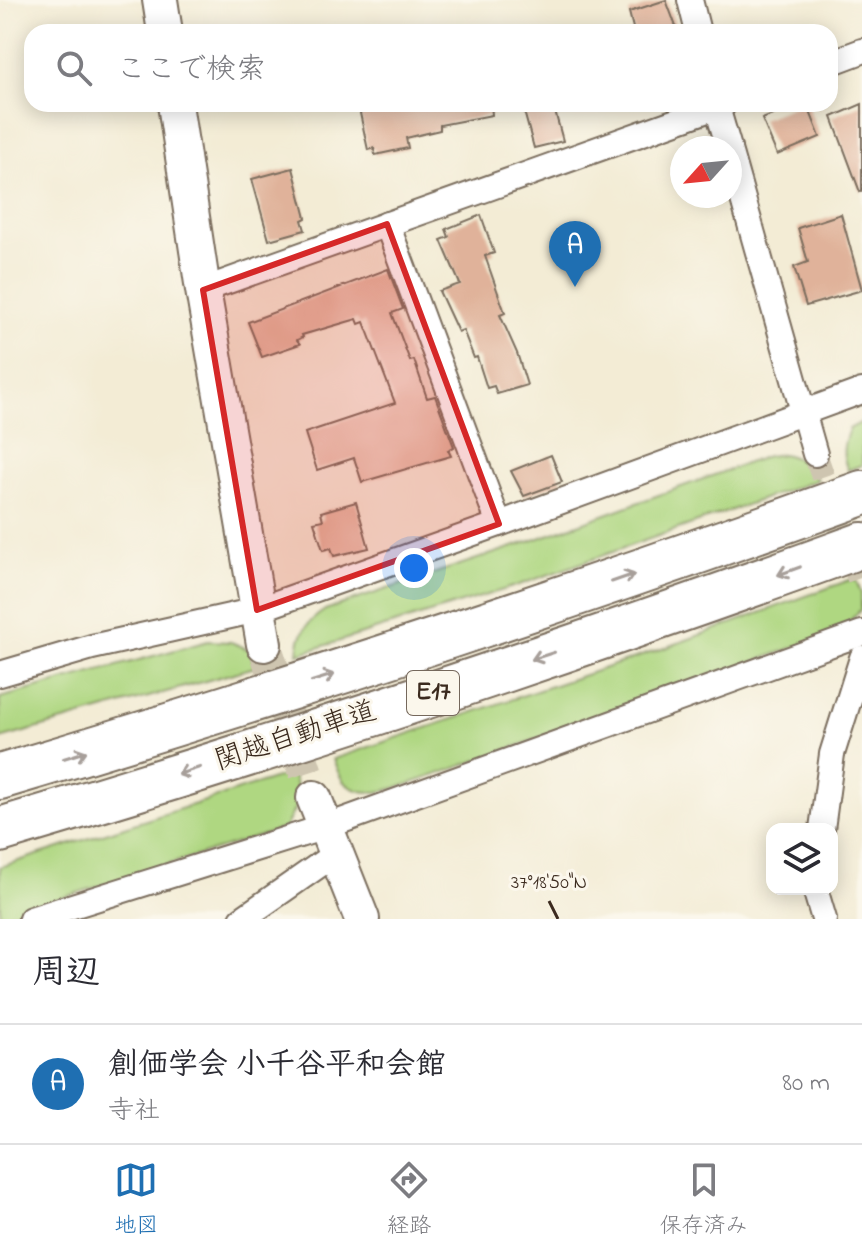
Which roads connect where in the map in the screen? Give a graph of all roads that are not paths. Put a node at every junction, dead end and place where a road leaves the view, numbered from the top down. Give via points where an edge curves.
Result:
1 (160, 0) edge
2 (690, 0) edge
3 (164, 24) edge
4 (696, 24) edge
5 (862, 51) edge
6 (838, 60) edge
7 (176, 112) edge
8 (699, 112) edge
9 (721, 112) edge
10 (726, 136) edge
11 (742, 197) edge
12 (387, 224) junction
13 (203, 290) junction
14 (862, 391) edge
15 (803, 413) junction
16 (815, 454) tunnel mouth
17 (862, 493) edge
18 (499, 524) junction
19 (862, 545) edge
20 (257, 610) junction
21 (862, 633) edge
22 (264, 644) tunnel mouth
23 (862, 658) edge
24 (0, 674) edge
25 (0, 777) edge
26 (823, 823) edge
27 (325, 826) junction
28 (0, 830) edge
29 (817, 895) edge
30 (31, 919) edge
31 (242, 919) edge
32 (362, 919) edge
33 (824, 919) edge

1 - 3 street
2 - 4 street
5 - 6 street
7 - 13 street
8 - 12 street
9 - 10 street
11 - 15 street
12 - 13 street
12 - 18 street
13 - 20 street
14 - 15 street
15 - 16 street
15 - 18 street
25 -> 17 highway, 関越自動車道 / E17 via 403,653
18 - 20 street
19 -> 28 highway, 関越自動車道 / E17 via 413,700
20 - 22 street
20 - 24 street
21 - 27 street
23 - 26 street via 832,754
27 - 30 street
27 - 31 street
27 - 32 street
29 - 33 street

